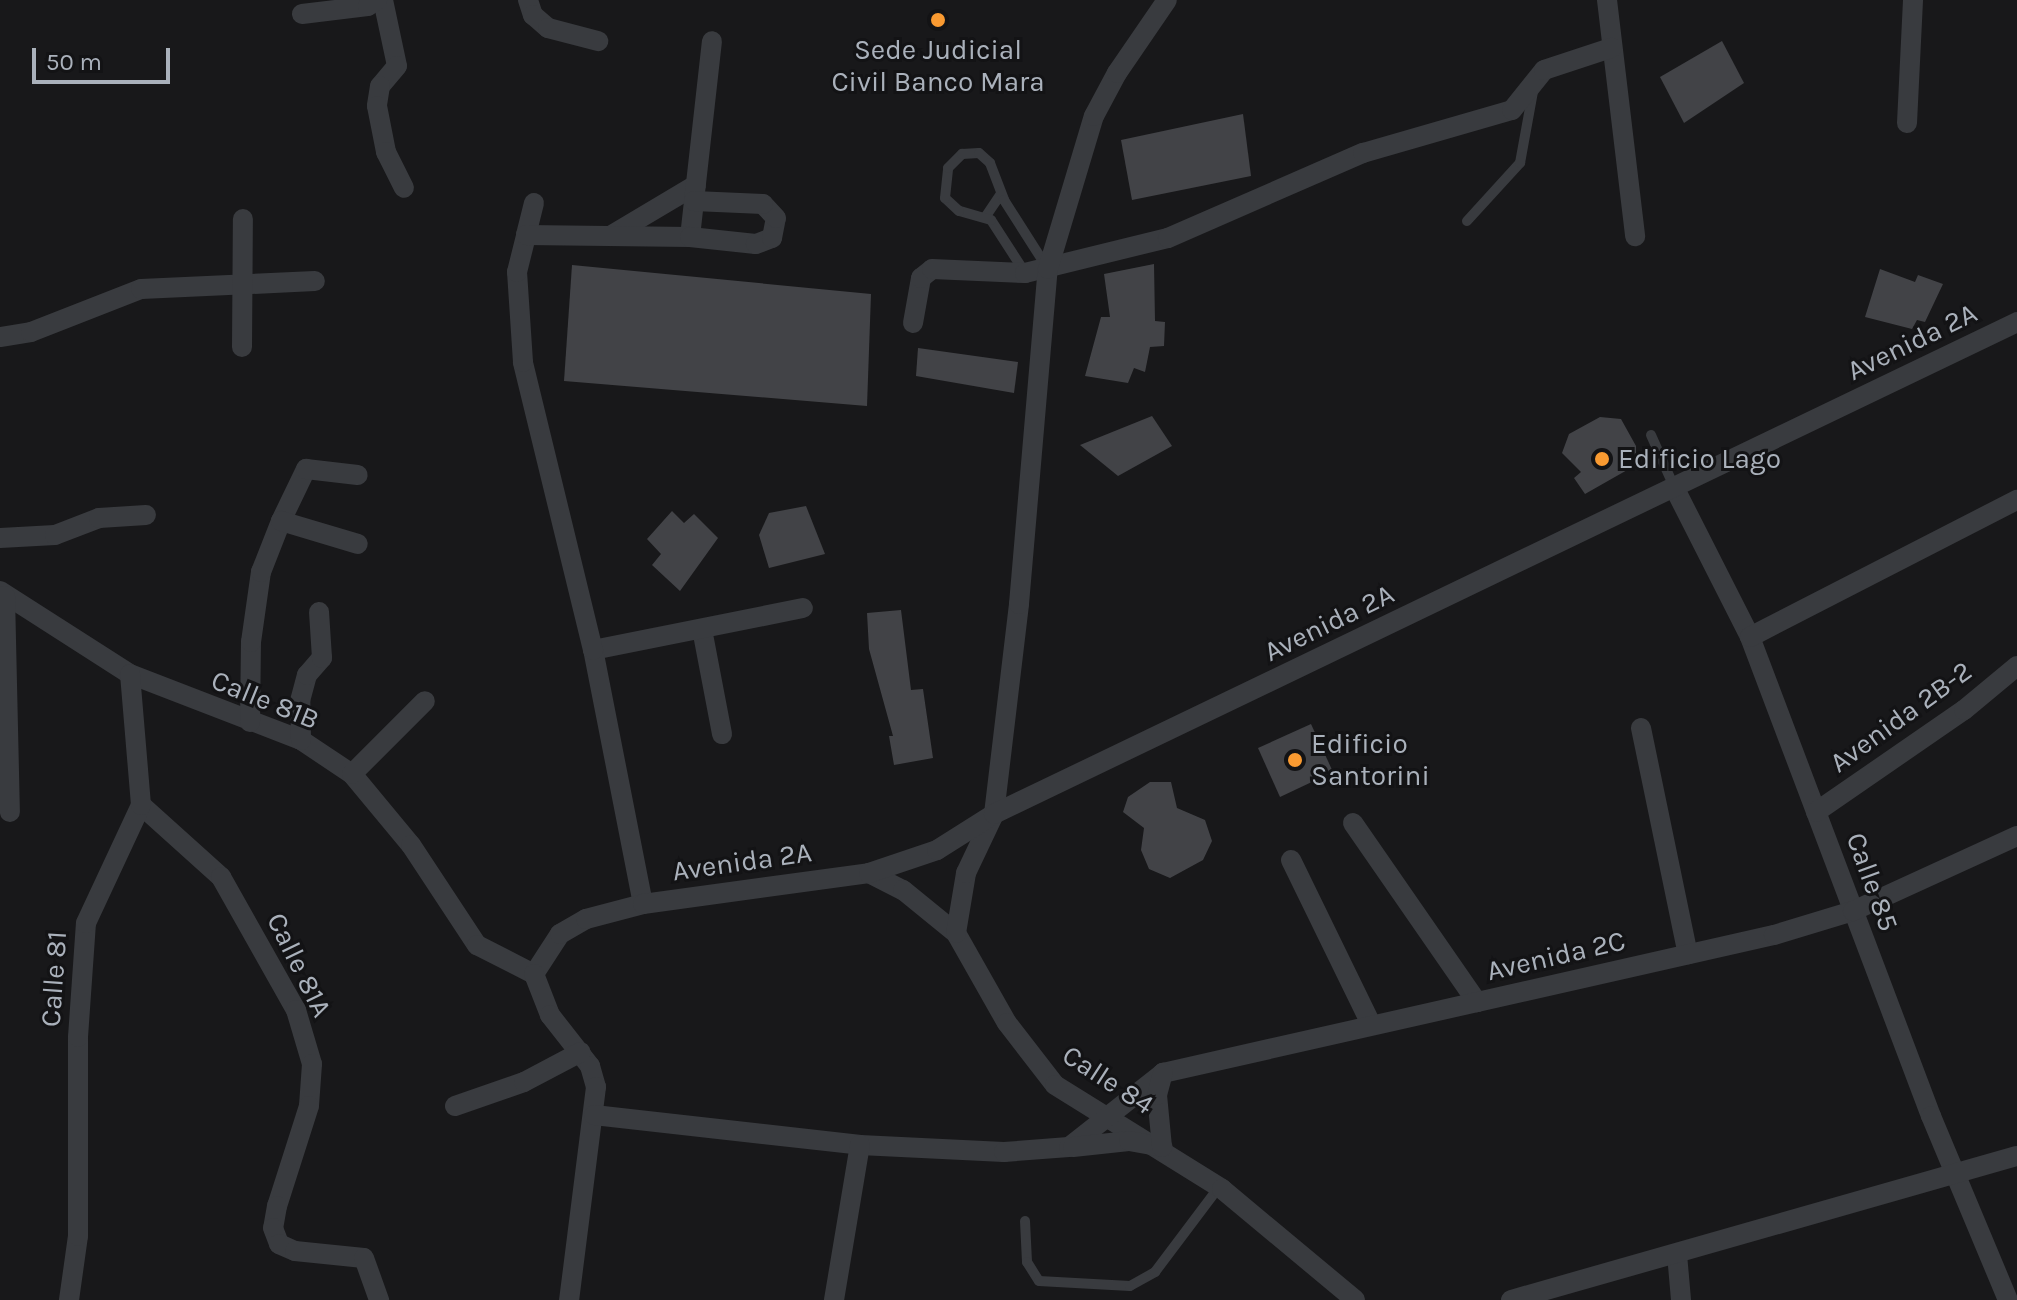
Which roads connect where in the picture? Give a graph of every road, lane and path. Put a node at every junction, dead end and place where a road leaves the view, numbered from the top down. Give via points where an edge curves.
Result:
1 (377, 0) edge
2 (383, 0) edge
3 (528, 0) edge
4 (1167, 0) edge
5 (1607, 0) edge
6 (1913, 0) edge
7 (302, 14) dead end
8 (598, 41) dead end
9 (712, 41) dead end
10 (1611, 48) junction
11 (1535, 77) junction
12 (1907, 123) dead end
13 (404, 188) dead end
14 (695, 193) junction
15 (1001, 194) junction
16 (534, 203) dead end
17 (986, 216) junction
18 (243, 219) dead end
19 (1467, 221) dead end
20 (526, 235) junction
21 (610, 236) junction
22 (1635, 236) dead end
23 (690, 237) junction
24 (1048, 269) junction
25 (1025, 273) junction
26 (315, 281) dead end
27 (242, 285) junction
28 (2017, 322) edge
29 (913, 323) dead end
30 (0, 337) edge
31 (242, 347) dead end
32 (1651, 435) dead end
33 (358, 475) dead end
34 (1675, 489) junction
35 (2017, 500) edge
36 (146, 515) dead end
37 (281, 521) junction
38 (0, 538) edge
39 (358, 544) dead end
40 (3, 593) edge
41 (803, 608) dead end
42 (319, 612) dead end
43 (702, 629) junction
44 (1750, 637) junction
45 (593, 650) junction
46 (2017, 666) edge
47 (130, 674) junction
48 (425, 701) dead end
49 (250, 722) junction
50 (1641, 728) dead end
51 (722, 734) dead end
52 (301, 740) junction
53 (352, 774) junction
54 (141, 805) junction
55 (10, 812) dead end
56 (1816, 812) junction
57 (994, 814) junction
58 (1353, 823) dead end
59 (2017, 836) edge
60 (1291, 860) dead end
61 (869, 873) junction
62 (643, 904) junction
63 (1853, 911) junction
64 (956, 933) junction
65 (1688, 954) junction
66 (534, 974) junction
67 (1477, 1002) junction
68 (1371, 1024) junction
69 (581, 1052) junction
70 (1163, 1073) junction
71 (455, 1106) dead end
72 (594, 1115) junction
73 (1108, 1116) junction
74 (860, 1145) junction
75 (1069, 1147) junction
76 (1162, 1147) junction
77 (2017, 1156) edge
78 (1953, 1174) junction
79 (1219, 1187) junction
80 (1025, 1221) dead end
81 (1677, 1254) junction
82 (1329, 1277) junction
83 (69, 1300) edge
84 (379, 1300) edge
85 (569, 1300) edge
86 (834, 1300) edge
87 (1331, 1300) edge
88 (1355, 1300) edge
89 (1511, 1300) edge
90 (1681, 1300) edge
91 (2008, 1300) edge

1 - 7 street
2 - 13 street via 397,66 380,86 379,119 386,152
3 - 8 street via 533,15 548,28
4 - 24 street via 1094,116
5 - 10 street
6 - 12 street
9 - 14 street
10 - 11 street
10 - 22 street
11 - 19 lane via 1520,163
11 - 24 street via 1519,104 1503,114 1363,153 1259,195 1203,226
14 - 21 street
14 - 23 street
14 - 23 street via 763,204 771,209 775,230 772,238 756,244
15 - 17 lane
15 - 17 lane via 990,163 979,153 962,154 948,168 943,191 949,206
15 - 24 lane
16 - 20 street
17 - 25 lane
18 - 27 street
20 - 21 street
20 - 45 street via 517,272 523,362
21 - 23 street
24 - 25 street
24 - 57 street via 1019,604
25 - 29 street via 932,269 921,278
26 - 27 street
27 - 30 street via 141,289 31,332
27 - 31 street
28 - 34 street, Avenida 2A
32 - 34 lane
33 - 37 street via 306,469
34 - 44 street, Calle 85
34 - 57 street, Avenida 2A
35 - 44 street
36 - 38 street via 99,518 55,535
37 - 39 street
37 - 49 street via 261,572 251,642
40 - 47 street, Calle 81B
40 - 55 street
41 - 43 street
42 - 52 street via 322,658 307,675 300,701
43 - 45 street
43 - 51 street
44 - 56 street, Calle 85
45 - 62 street
46 - 56 street, Avenida 2B-2 via 1964,710
47 - 49 street, Calle 81B
47 - 54 street, Calle 81
48 - 53 street
49 - 52 street, Calle 81B
50 - 65 street
52 - 53 street, Calle 81B
53 - 66 street, Calle 81B via 411,845 477,945
54 - 83 street, Calle 81 via 86,923 78,1037 78,1236
54 - 84 street, Calle 81A via 221,877 296,1010 312,1064 309,1106 277,1206 273,1228 279,1244 295,1251 364,1258
56 - 63 street, Calle 85
57 - 61 street, Avenida 2A via 937,850
57 - 64 street via 966,873
58 - 67 street
59 - 63 street, Avenida 2C
60 - 68 street
61 - 62 street, Avenida 2A
61 - 64 street, Calle 84 via 903,890
62 - 66 street, Avenida 2A via 586,919 560,934
63 - 65 street, Avenida 2C
63 - 78 street, Calle 85
64 - 73 street, Calle 84 via 1038,1068
65 - 67 street, Avenida 2C
66 - 69 street via 550,1015
67 - 68 street, Avenida 2C
68 - 70 street, Avenida 2C
69 - 71 street via 524,1082
69 - 72 street via 596,1087
70 - 73 street, Avenida 2C
70 - 76 street via 1157,1095
72 - 74 street
72 - 85 street
73 - 75 street, Avenida 2C
73 - 76 street, Calle 84
74 - 75 street via 1004,1152
74 - 86 street
75 - 76 street via 1129,1141
76 - 79 street, Calle 84
77 - 78 street
78 - 81 street
78 - 91 street, Calle 85
79 - 80 lane via 1155,1272 1130,1286 1039,1281 1027,1262
79 - 82 street, Calle 84
81 - 89 street
81 - 90 street
82 - 87 street
82 - 88 street, Calle 84

